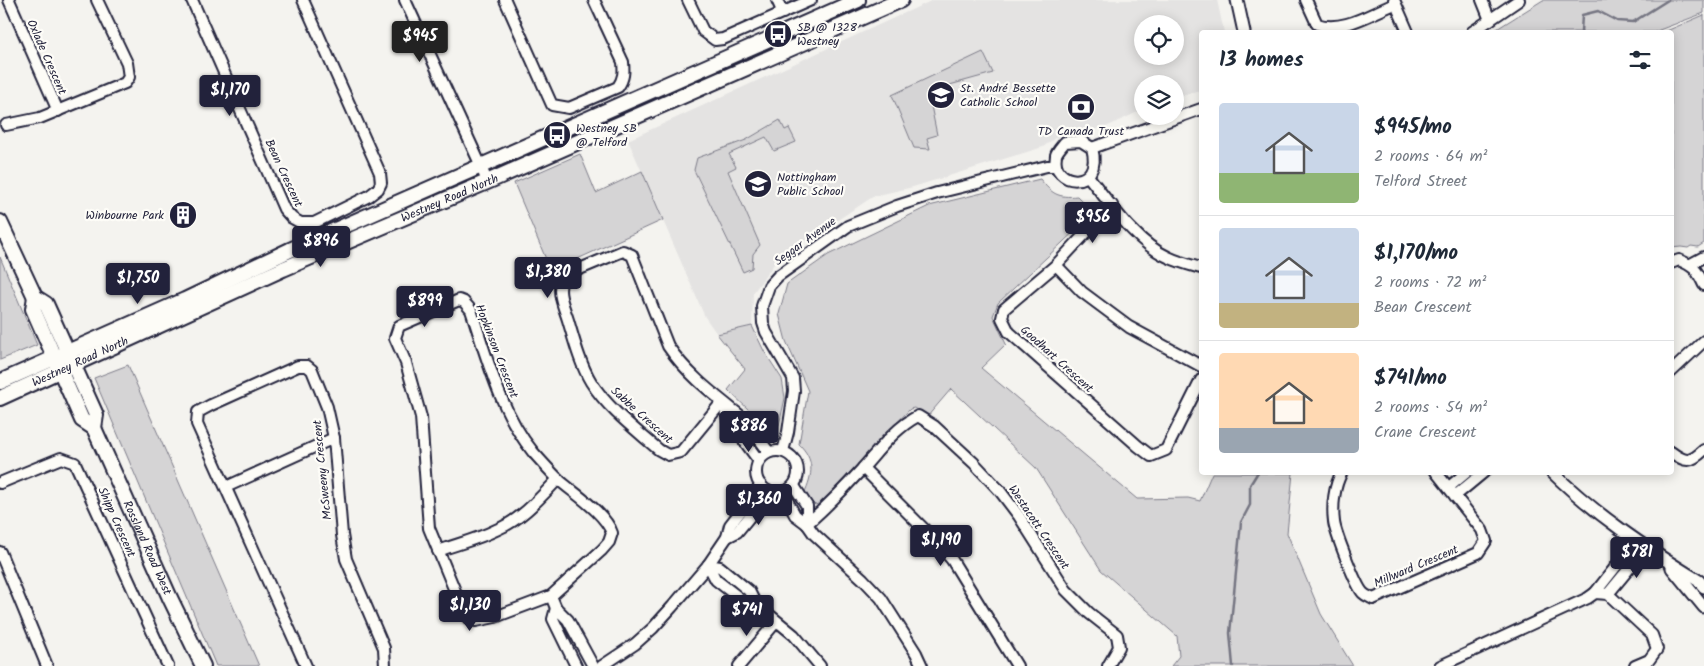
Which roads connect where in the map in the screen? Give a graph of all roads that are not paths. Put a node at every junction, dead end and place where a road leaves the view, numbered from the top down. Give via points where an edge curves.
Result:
1 (9, 0) edge
2 (97, 0) edge
3 (192, 0) edge
4 (303, 0) edge
5 (405, 0) edge
6 (504, 0) edge
7 (594, 0) edge
8 (688, 0) edge
9 (777, 0) edge
10 (811, 0) edge
11 (858, 0) edge
12 (901, 0) edge
13 (1237, 0) edge
14 (1306, 0) edge
15 (1482, 0) edge
16 (1519, 0) edge
17 (1394, 2) edge
18 (783, 12) junction
19 (1490, 20) junction
20 (1244, 30) edge
21 (1407, 30) edge
22 (1475, 30) edge
23 (1199, 110) edge
24 (58, 111) junction
25 (6, 125) dead end
26 (1092, 148) junction
27 (481, 166) junction
28 (1056, 166) junction
29 (1088, 176) junction
30 (487, 182) junction
31 (1112, 205) junction
32 (0, 222) edge
33 (1704, 257) edge
34 (1674, 262) edge
35 (1690, 264) junction
36 (1056, 265) junction
37 (1199, 267) edge
38 (1704, 285) edge
39 (35, 297) junction
40 (1704, 341) edge
41 (67, 352) junction
42 (54, 357) junction
43 (74, 365) junction
44 (1199, 365) edge
45 (1674, 369) edge
46 (60, 371) junction
47 (0, 382) edge
48 (1199, 384) edge
49 (0, 398) edge
50 (722, 402) junction
51 (94, 428) junction
52 (334, 438) junction
53 (1704, 450) edge
54 (783, 451) junction
55 (769, 452) junction
56 (1674, 454) edge
57 (759, 461) junction
58 (863, 468) junction
59 (1340, 475) edge
60 (1438, 475) edge
61 (1465, 475) edge
62 (1479, 475) edge
63 (1555, 475) edge
64 (558, 479) junction
65 (0, 483) edge
66 (761, 485) junction
67 (794, 486) junction
68 (226, 487) junction
69 (770, 492) junction
70 (1452, 492) junction
71 (782, 493) junction
72 (807, 524) junction
73 (727, 537) junction
74 (1636, 541) junction
75 (1646, 548) junction
76 (438, 551) junction
77 (0, 552) edge
78 (1666, 561) junction
79 (708, 564) junction
80 (1704, 587) edge
81 (1596, 593) junction
82 (1608, 594) junction
83 (551, 596) junction
84 (1704, 607) edge
85 (556, 608) junction
86 (776, 622) junction
87 (47, 666) edge
88 (168, 666) edge
89 (204, 666) edge
90 (306, 666) edge
91 (385, 666) edge
92 (576, 666) edge
93 (592, 666) edge
94 (602, 666) edge
95 (739, 666) edge
96 (820, 666) edge
97 (922, 666) edge
98 (1017, 666) edge
99 (1108, 666) edge
100 (1440, 666) edge
101 (1635, 666) edge

1 - 24 street, Oxlade Crescent
2 - 24 street, Oxlade Crescent via 127,63 129,77 125,82
3 - 4 street, Bean Crescent via 284,209 301,223 314,223 369,196 381,183 380,172
5 - 27 street
6 - 7 street via 552,105 569,108 618,87 624,72 623,62
8 - 18 street via 703,31 714,40
9 - 18 street
10 - 18 street
11 - 27 main road, Westney Road North
12 - 30 main road, Westney Road North
13 - 20 street
14 - 17 street via 1317,24 1327,28 1341,26
15 - 19 street
16 - 19 street
17 - 21 street
19 - 22 street
23 - 26 street
24 - 25 street via 30,122
26 - 28 street via 1081,141 1065,142 1056,154
26 - 29 street via 1095,159
27 - 30 street
27 - 41 main road, Westney Road North
28 - 29 street via 1068,179
28 - 54 street, Seggar Avenue via 937,193 848,226 768,286 762,306 763,323 793,378 794,391
29 - 31 street
30 - 43 main road, Westney Road North via 283,269
31 - 36 street, Goodhart Crescent
31 - 37 street via 1144,241 1166,256
32 - 39 main road, Rossland Road West
33 - 35 street
34 - 35 street via 1679,260
35 - 38 street
36 - 44 street via 1082,292 1128,327
36 - 48 street, Goodhart Crescent via 1004,309 1002,318 1009,332 1138,446 1151,456 1166,450
39 - 41 main road, Rossland Road West via 46,304
39 - 42 main road, Rossland Road West via 33,309
40 - 45 street
41 - 42 main road, Westney Road North
41 - 43 main road, Rossland Road West
42 - 46 main road, Rossland Road West
42 - 47 main road, Westney Road North
43 - 46 main road, Westney Road North
43 - 51 main road, Rossland Road West via 96,415
46 - 49 main road, Westney Road North
46 - 51 main road, Rossland Road West via 82,420
50 - 50 street, Sabbe Crescent via 677,359 668,346 632,255 618,252 563,276 559,293 590,380 604,399 659,450 668,455 681,452
50 - 55 street, Sabbe Crescent via 739,413
50 - 57 street, Sabbe Crescent via 728,419
51 - 89 main road, Rossland Road West
52 - 68 street
52 - 68 street, McSweeny Crescent via 327,407 308,366 298,366 211,405 198,412 197,424
52 - 91 street, McSweeny Crescent via 346,559 384,648
53 - 56 street via 1692,460 1682,460
54 - 55 street
54 - 67 street via 795,459 798,466
55 - 57 street
57 - 66 street via 756,473
58 - 72 street, Westacott Crescent
58 - 98 street via 952,560
58 - 99 street, Westacott Crescent via 906,422 918,416 934,426 1000,491 1066,590 1116,636 1119,647
59 - 70 street, Millward Crescent via 1334,502 1334,522 1361,592 1373,598 1478,553 1486,541 1482,530
60 - 70 street, Millward Crescent
61 - 70 street
62 - 70 street
63 - 74 street via 1578,497
64 - 76 street via 513,521
64 - 76 street, Hopkinson Crescent via 514,426 468,305 459,300 399,326 395,338 406,363 421,417 429,528
64 - 83 street, Hopkinson Crescent via 606,521 612,533 602,550
65 - 88 street, Shipp Crescent via 61,458 75,462
66 - 69 street
66 - 73 street via 730,525
67 - 71 street
67 - 72 street via 807,506
68 - 90 street, McSweeny Crescent
69 - 71 street
69 - 73 street via 737,532
71 - 72 street via 795,515
72 - 97 street via 881,598
73 - 79 street
74 - 75 street
74 - 81 street
75 - 78 street
75 - 82 street
76 - 83 street, Hopkinson Crescent via 462,608 476,622
77 - 87 street
78 - 80 street
78 - 84 street
79 - 86 street via 720,567 749,591 755,603
79 - 94 street via 653,628
81 - 82 street
81 - 100 street
82 - 101 street via 1652,635 1657,649 1649,660
83 - 85 street
85 - 92 street via 553,620
85 - 93 street via 568,620
86 - 95 street
86 - 96 street via 794,635

